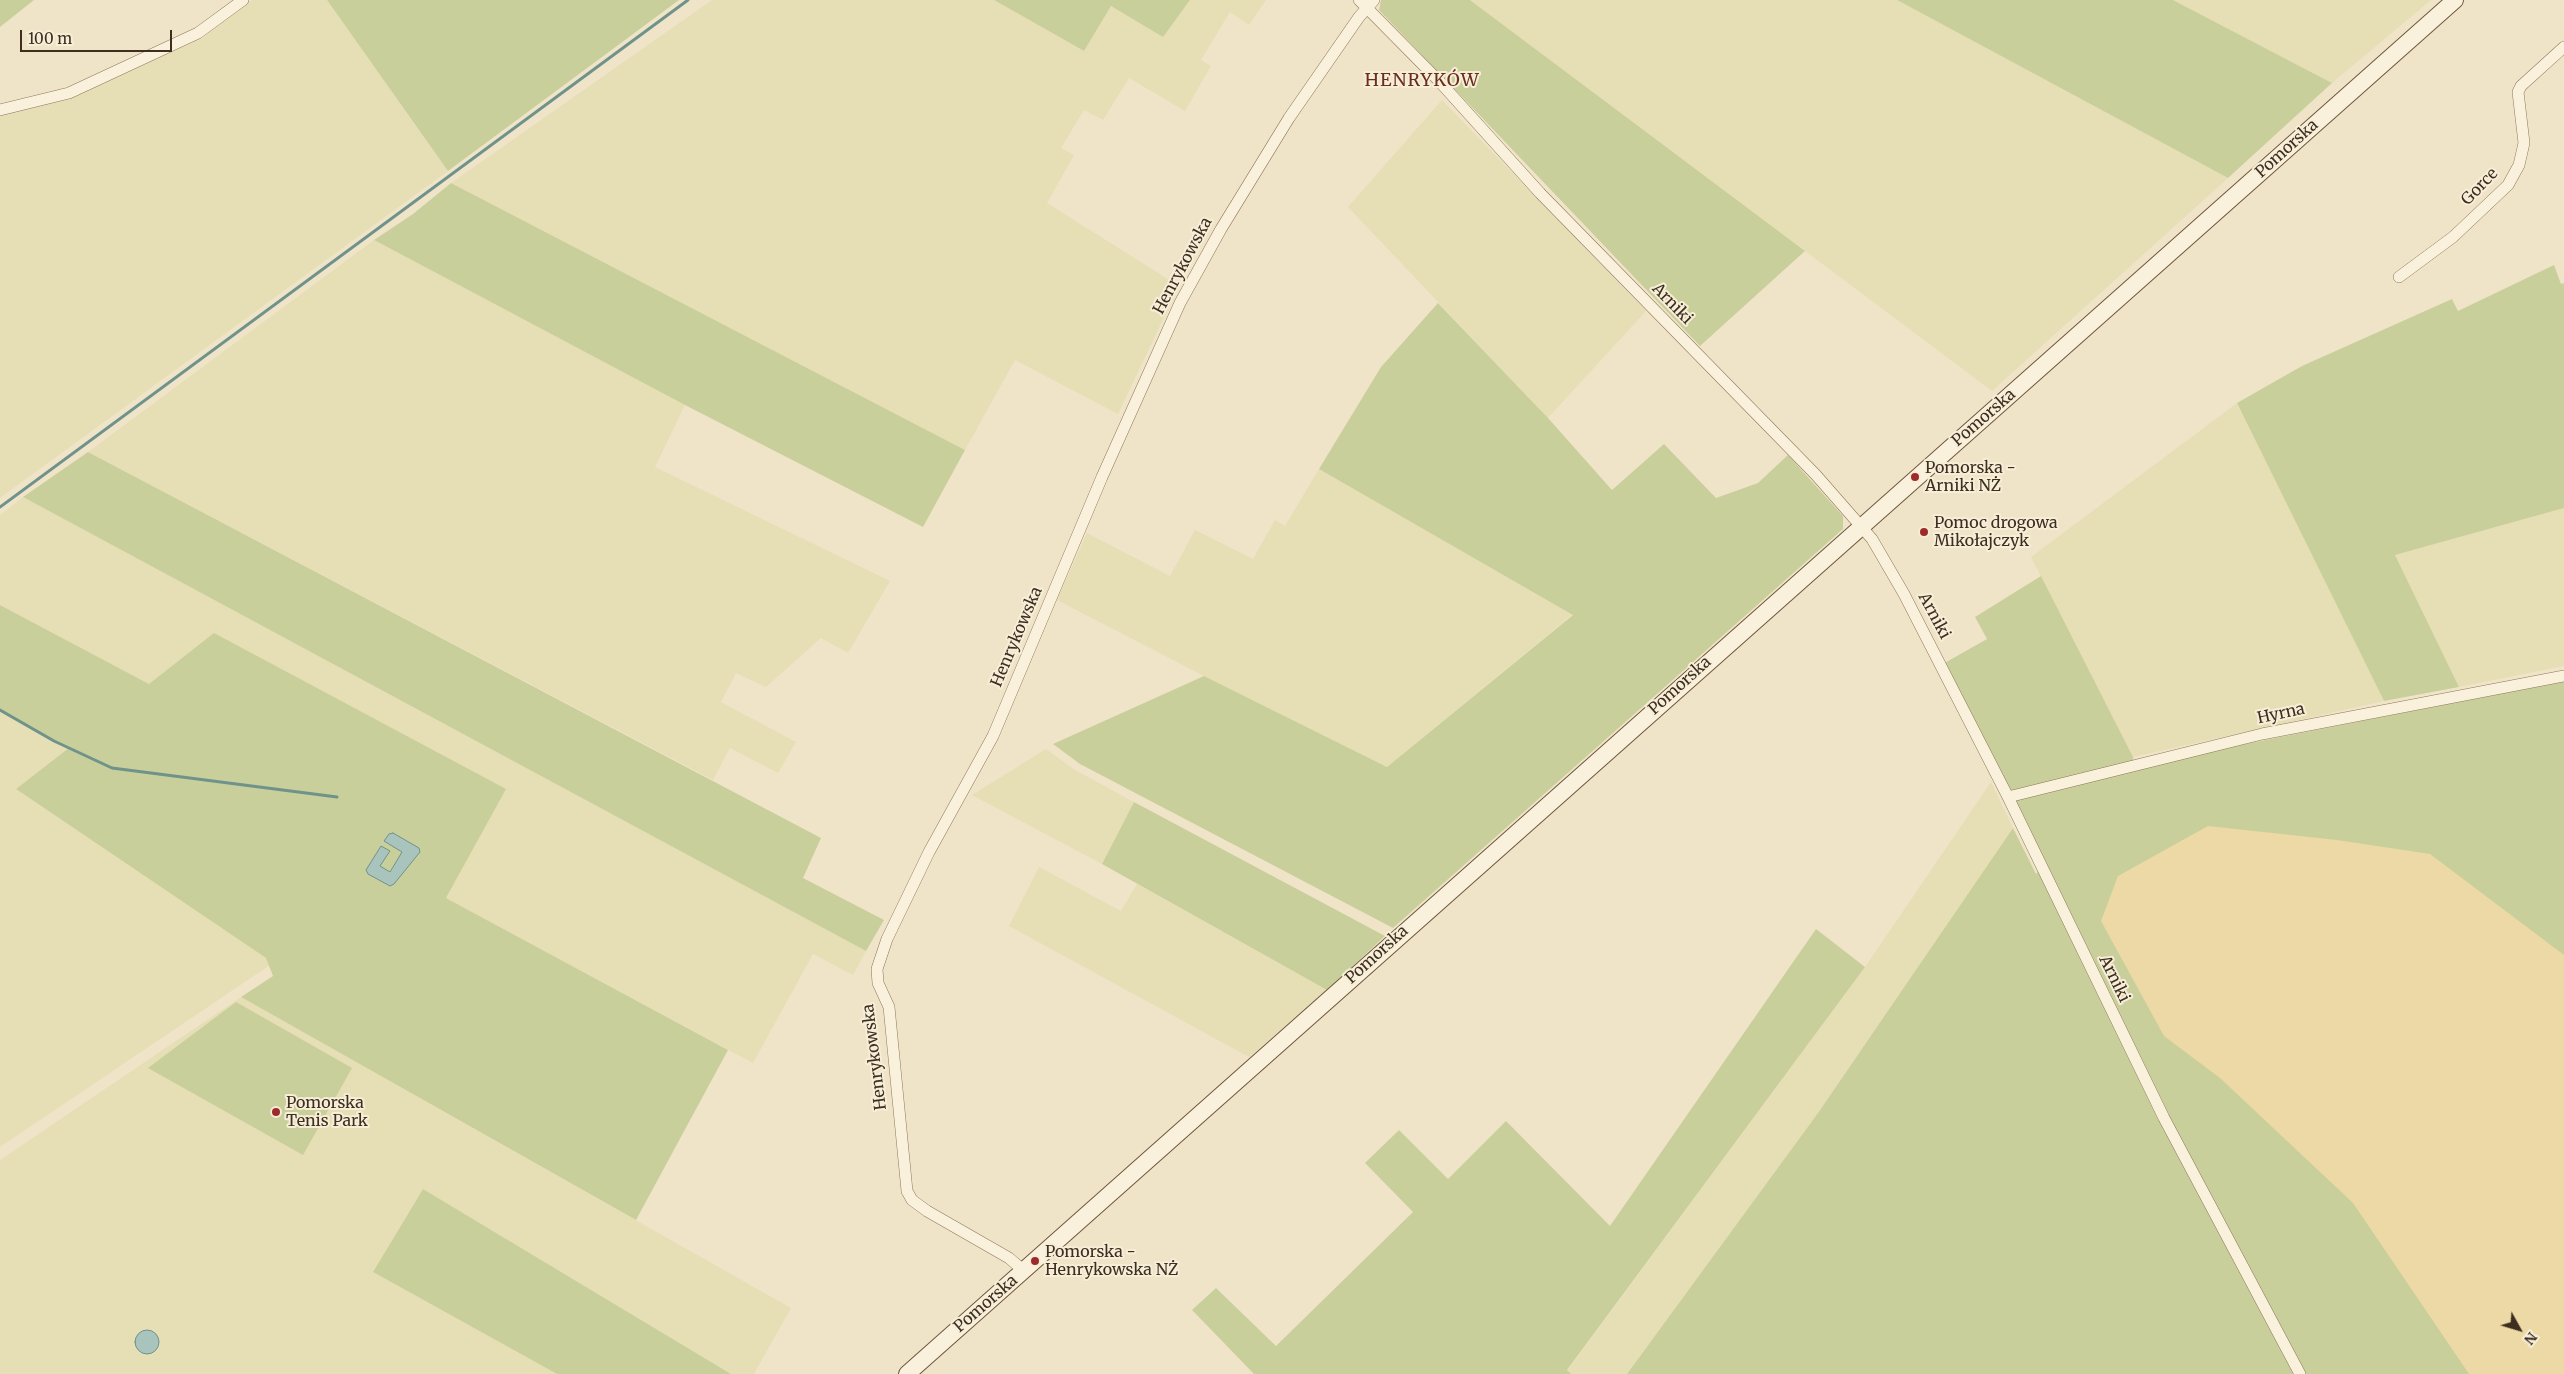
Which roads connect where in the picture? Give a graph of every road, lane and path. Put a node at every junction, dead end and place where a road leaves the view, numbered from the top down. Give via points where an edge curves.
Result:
1 (243, 0) edge
2 (2456, 0) edge
3 (1367, 3) edge
4 (2564, 46) edge
5 (0, 110) edge
6 (2399, 277) dead end
7 (1860, 526) junction
8 (2564, 676) edge
9 (2008, 797) junction
10 (1024, 1271) junction
11 (907, 1374) edge
12 (2300, 1374) edge

1 - 5 street via 198,33 69,94
2 - 7 street, Pomorska
3 - 7 street, Arniki via 1540,193 1816,475
3 - 10 street, Henrykowska via 1289,118 1180,303 1102,477 993,736 929,852 886,939 877,969 878,983 889,1007 906,1192 927,1211 1009,1258
4 - 6 street, Gorce via 2518,92 2524,143 2519,165 2508,185 2453,237
7 - 9 street, Arniki via 1875,543 1904,594
7 - 10 street, Pomorska
8 - 9 street, Hyrna via 2262,734
9 - 12 street, Arniki via 2164,1118
10 - 11 street, Pomorska

